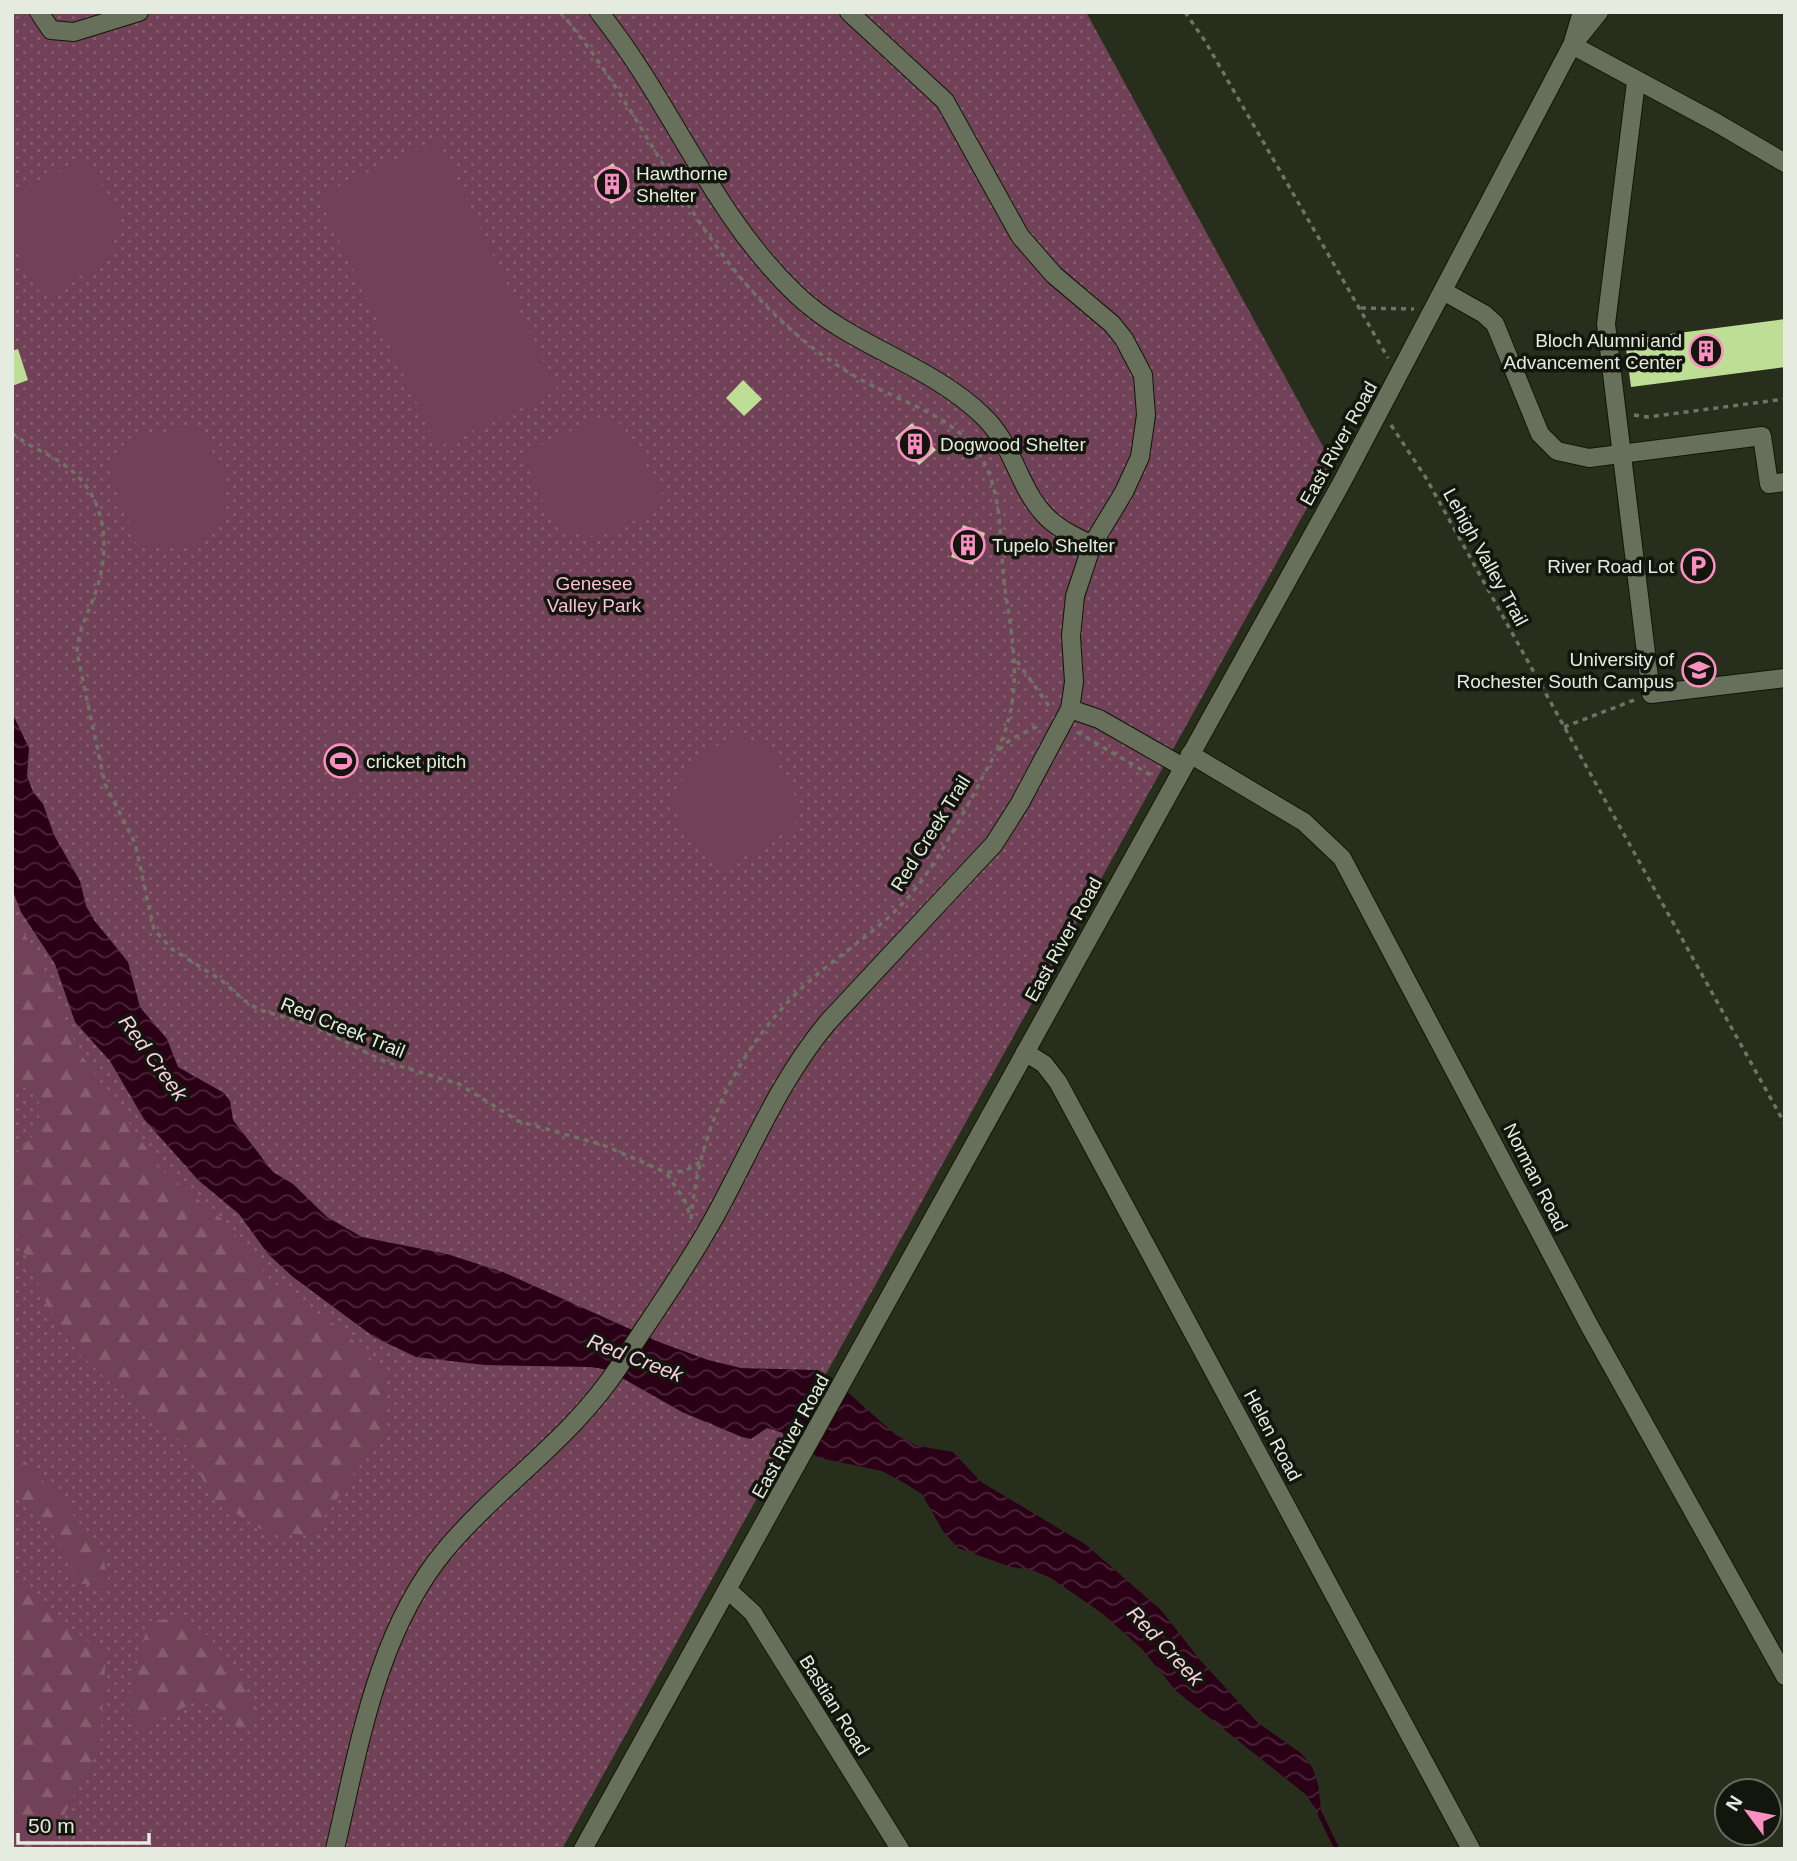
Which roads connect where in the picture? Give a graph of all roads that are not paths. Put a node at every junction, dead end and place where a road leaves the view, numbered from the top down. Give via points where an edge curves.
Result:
1 (39, 12) edge
2 (139, 12) edge
3 (599, 12) edge
4 (849, 12) edge
5 (1581, 12) edge
6 (1599, 12) edge
7 (1572, 45) junction
8 (1636, 82) junction
9 (1785, 163) edge
10 (1443, 291) junction
11 (1620, 453) junction
12 (1785, 482) edge
13 (1092, 545) junction
14 (1785, 678) edge
15 (1066, 716) junction
16 (1186, 760) junction
17 (1025, 1052) junction
18 (728, 1590) junction
19 (1785, 1676) edge
20 (335, 1849) edge
21 (583, 1849) edge
22 (900, 1849) edge
23 (1471, 1849) edge

1 - 2 street via 44,25 57,32 74,32
3 - 13 street via 730,216 783,280 832,323 940,384 980,413 1002,438 1044,514
4 - 13 street via 939,94 1020,236 1054,275 1112,324 1135,356 1146,395 1140,457
5 - 7 street, East River Road
6 - 7 street, East River Road
7 - 8 street
7 - 10 street, East River Road
8 - 9 street
8 - 11 street via 1606,324
10 - 11 street via 1495,324 1540,434 1557,451 1589,458
10 - 16 street, East River Road
11 - 12 street via 1762,436 1769,484
11 - 14 street via 1651,694
13 - 15 street via 1072,615 1074,682
15 - 16 street, Norman Road via 1099,719
15 - 20 street via 995,844 804,1052 772,1103 705,1234 607,1385 565,1436 459,1535 422,1583 379,1676
16 - 17 street, East River Road
16 - 19 street, Norman Road via 1304,822 1342,858 1594,1335
17 - 18 street, East River Road
17 - 23 street, Helen Road via 1044,1064 1058,1082
18 - 21 street, East River Road
18 - 22 street, Bastian Road via 753,1613

